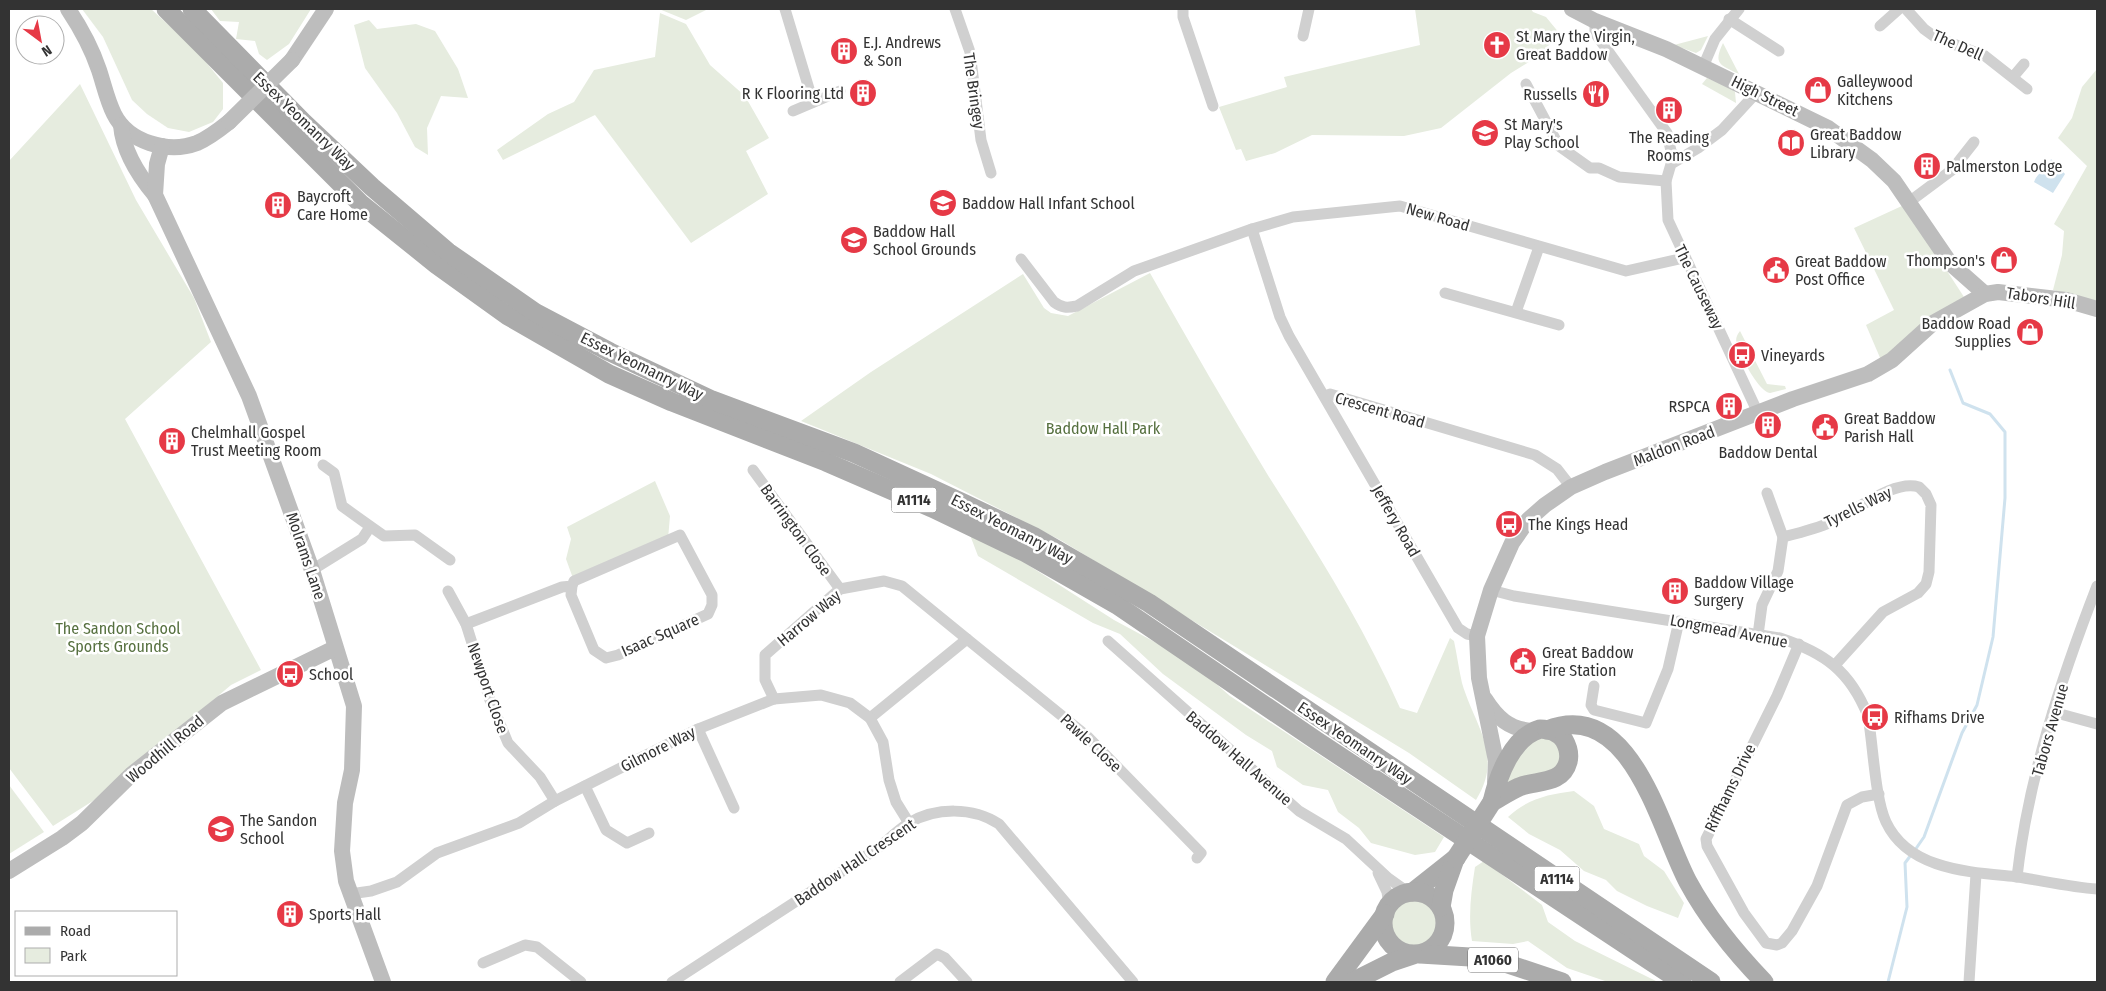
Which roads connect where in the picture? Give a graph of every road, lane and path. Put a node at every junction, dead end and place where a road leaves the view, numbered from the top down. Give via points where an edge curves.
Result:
1 (68, 9) edge
2 (166, 9) edge
3 (192, 9) edge
4 (326, 9) edge
5 (785, 9) edge
6 (955, 9) edge
7 (1183, 9) edge
8 (1309, 9) edge
9 (1572, 9) edge
10 (1740, 9) edge
11 (1899, 9) edge
12 (1906, 9) edge
13 (1729, 19) junction
14 (1595, 21) junction
15 (1880, 26) dead end
16 (1303, 36) dead end
17 (1779, 51) dead end
18 (2024, 64) dead end
19 (1703, 67) junction
20 (2013, 77) junction
21 (1526, 84) dead end
22 (2027, 89) dead end
23 (840, 91) dead end
24 (1208, 92) junction
25 (1757, 92) junction
26 (1195, 94) dead end
27 (813, 102) junction
28 (1213, 106) dead end
29 (792, 111) dead end
30 (121, 125) junction
31 (1974, 142) dead end
32 (162, 146) junction
33 (1677, 159) junction
34 (991, 173) dead end
35 (1666, 181) junction
36 (155, 195) junction
37 (1909, 202) junction
38 (1252, 229) junction
39 (1539, 247) junction
40 (1684, 258) junction
41 (1021, 259) dead end
42 (1445, 293) dead end
43 (1985, 294) junction
44 (2097, 308) edge
45 (1516, 312) junction
46 (1559, 325) dead end
47 (1325, 396) junction
48 (1758, 413) junction
49 (323, 465) dead end
50 (753, 470) dead end
51 (1571, 487) junction
52 (1767, 493) dead end
53 (370, 527) junction
54 (1783, 537) junction
55 (450, 560) dead end
56 (312, 570) junction
57 (572, 586) junction
58 (2097, 586) edge
59 (840, 589) junction
60 (1491, 590) junction
61 (448, 591) dead end
62 (1679, 621) junction
63 (466, 624) junction
64 (1758, 634) junction
65 (1477, 636) junction
66 (967, 639) junction
67 (1108, 641) dead end
68 (1799, 644) junction
69 (336, 648) junction
70 (1834, 665) junction
71 (1594, 686) dead end
72 (1482, 692) junction
73 (774, 699) junction
74 (2053, 712) junction
75 (870, 718) junction
76 (1646, 723) junction
77 (2097, 724) edge
78 (698, 729) junction
79 (1539, 731) junction
80 (1642, 734) dead end
81 (585, 786) junction
82 (1879, 794) junction
83 (1494, 795) junction
84 (734, 800) dead end
85 (555, 801) junction
86 (909, 823) junction
87 (649, 833) dead end
88 (1197, 858) dead end
89 (1456, 858) junction
90 (1375, 867) junction
91 (9, 871) edge
92 (1976, 874) junction
93 (2017, 877) junction
94 (2097, 888) edge
95 (1411, 893) junction
96 (350, 894) junction
97 (1441, 907) junction
98 (1387, 910) junction
99 (480, 950) dead end
100 (1417, 955) junction
101 (383, 982) edge
102 (581, 982) edge
103 (672, 982) edge
104 (900, 982) edge
105 (967, 982) edge
106 (1133, 982) edge
107 (1335, 982) edge
108 (1352, 982) edge
109 (1562, 982) edge
110 (1682, 982) edge
111 (1711, 982) edge
112 (1764, 982) edge
113 (1969, 982) edge

1 - 30 street via 98,68
2 - 110 main road, Essex Yeomanry Way / A1114 via 360,204 508,316 609,374 826,462 1026,553 1117,605
3 - 111 main road, Essex Yeomanry Way / A1114 via 302,122 372,187 448,252 536,312 610,352 712,400 854,454 1033,536 1133,593
4 - 32 street, bridge via 292,60 229,122 196,144
5 - 27 street
6 - 34 street, The Bringey via 970,52 982,140
7 - 24 street
8 - 16 street
9 - 14 street, High Street
10 - 13 street
11 - 15 street
12 - 20 street, The Dell via 1935,37 1985,56
13 - 17 street
13 - 19 street
14 - 19 street, High Street
14 - 33 street via 1595,33 1667,134
18 - 20 street
19 - 25 street, High Street
20 - 22 street, The Dell
21 - 35 street via 1559,146 1590,168 1599,168 1619,177
23 - 27 street
24 - 26 street
24 - 28 street
25 - 33 street via 1722,130
25 - 37 street, High Street via 1828,128 1851,144 1894,181
27 - 29 street
30 - 32 street via 145,142
30 - 36 street via 126,147 143,181
31 - 37 street via 1952,170
32 - 36 street, Molrams Lane
33 - 35 street, The Causeway via 1671,164
35 - 40 street, The Causeway via 1668,220
36 - 56 street, Molrams Lane via 249,396
37 - 43 street, High Street via 1950,263
38 - 39 street, New Road via 1293,217 1400,206
38 - 41 street, New Road via 1134,270 1077,306 1068,308 1054,302
38 - 47 street, Crescent Road via 1280,316
39 - 40 street, New Road via 1626,271
39 - 45 street
40 - 48 street, The Causeway
42 - 45 street
43 - 44 street, Tabors Hill via 1998,292 2057,299
43 - 48 street, Maldon Road via 1933,323 1892,360 1868,374
45 - 46 street
47 - 51 street, Crescent Road via 1330,394 1535,455 1557,469
47 - 65 street, Jeffery Road via 1458,628
48 - 51 street, Maldon Road
49 - 53 street via 334,473 342,506
50 - 59 street, Barrington Close
51 - 60 street, Maldon Road via 1528,520 1512,543
52 - 54 street
53 - 55 street via 384,536 415,535
53 - 56 street via 362,539
54 - 64 street via 1778,571 1762,605
54 - 70 street, Tyrells Way via 1832,522 1886,492 1904,486 1919,487 1931,505 1926,584 1918,593 1883,612
56 - 69 street, Molrams Lane
57 - 57 street, Isaac Square via 574,581 680,535 712,595 712,605 708,614 606,658 594,650 572,595
57 - 63 street, Isaac Square
58 - 74 street, Tabors Avenue
59 - 66 street, Harrow Way via 884,581 902,586
59 - 73 street, Harrow Way via 765,655 765,680
60 - 62 street, Longmead Avenue
60 - 65 street, Maldon Road
61 - 63 street, Newport Close
62 - 64 street, Longmead Avenue
62 - 76 street via 1668,669
63 - 85 street, Newport Close via 490,700 508,743 540,777
64 - 68 street, Longmead Avenue
65 - 72 street, Maldon Road
66 - 75 street
66 - 88 street, Pawle Close via 1088,737 1201,853
67 - 90 street, Baddow Hall Avenue via 1299,811 1346,839
68 - 70 street, Longmead Avenue
68 - 82 street, Riffhams Drive via 1706,839 1744,913 1774,950 1792,931 1817,886 1847,805 1862,797
69 - 91 street, Woodhill Road via 222,702 132,774 76,828
69 - 96 street, Molrams Lane via 354,706 352,770 345,803 342,851
70 - 82 street, Longmead Avenue via 1858,693 1868,716
71 - 76 street via 1590,705 1594,710
72 - 79 street, Maldon Road via 1501,720 1511,726
72 - 83 street, Maldon Road via 1496,761
73 - 75 street, Gilmore Way via 821,695 850,703
73 - 78 street, Gilmore Way
74 - 77 street
74 - 93 street, Tabors Avenue via 2026,816
75 - 86 street, Gilmore Way via 883,742 896,802
76 - 80 street
78 - 81 street, Gilmore Way
78 - 84 street
79 - 83 main road, Maldon Road via 1513,750
79 - 83 main road, Maldon Road via 1561,737 1567,745 1569,755 1562,773 1555,779
79 - 112 main road via 1564,724 1580,725 1608,737 1624,751 1650,794 1676,857 1698,899 1726,940
81 - 85 street, Gilmore Way
81 - 87 street via 606,830 627,843
82 - 92 street, Longmead Avenue via 1886,822 1902,842 1918,855 1953,870
83 - 89 main road, Maldon Road, bridge
85 - 96 street, Gilmore Way via 519,823 437,853 396,882
86 - 103 street, Baddow Hall Crescent via 878,848
86 - 106 street, Baddow Hall Crescent via 940,812 985,814 999,824
89 - 95 main road, Maldon Road
89 - 97 main road, Maldon Road
90 - 95 street, Baddow Hall Avenue
90 - 98 street, Baddow Hall Avenue via 1384,884
92 - 93 street, Longmead Avenue
92 - 113 street
93 - 94 street, Longmead Avenue
95 - 97 main road via 1429,896
95 - 98 main road via 1398,897
96 - 101 street, Molrams Lane
97 - 100 main road via 1444,933 1437,944
98 - 100 main road via 1383,922 1387,938 1398,950
98 - 107 main road
99 - 102 street via 485,962 525,944 537,947
100 - 108 main road, A1060 via 1392,962
100 - 109 main road, A1060 via 1470,956 1502,962
104 - 105 street via 937,954 945,958

